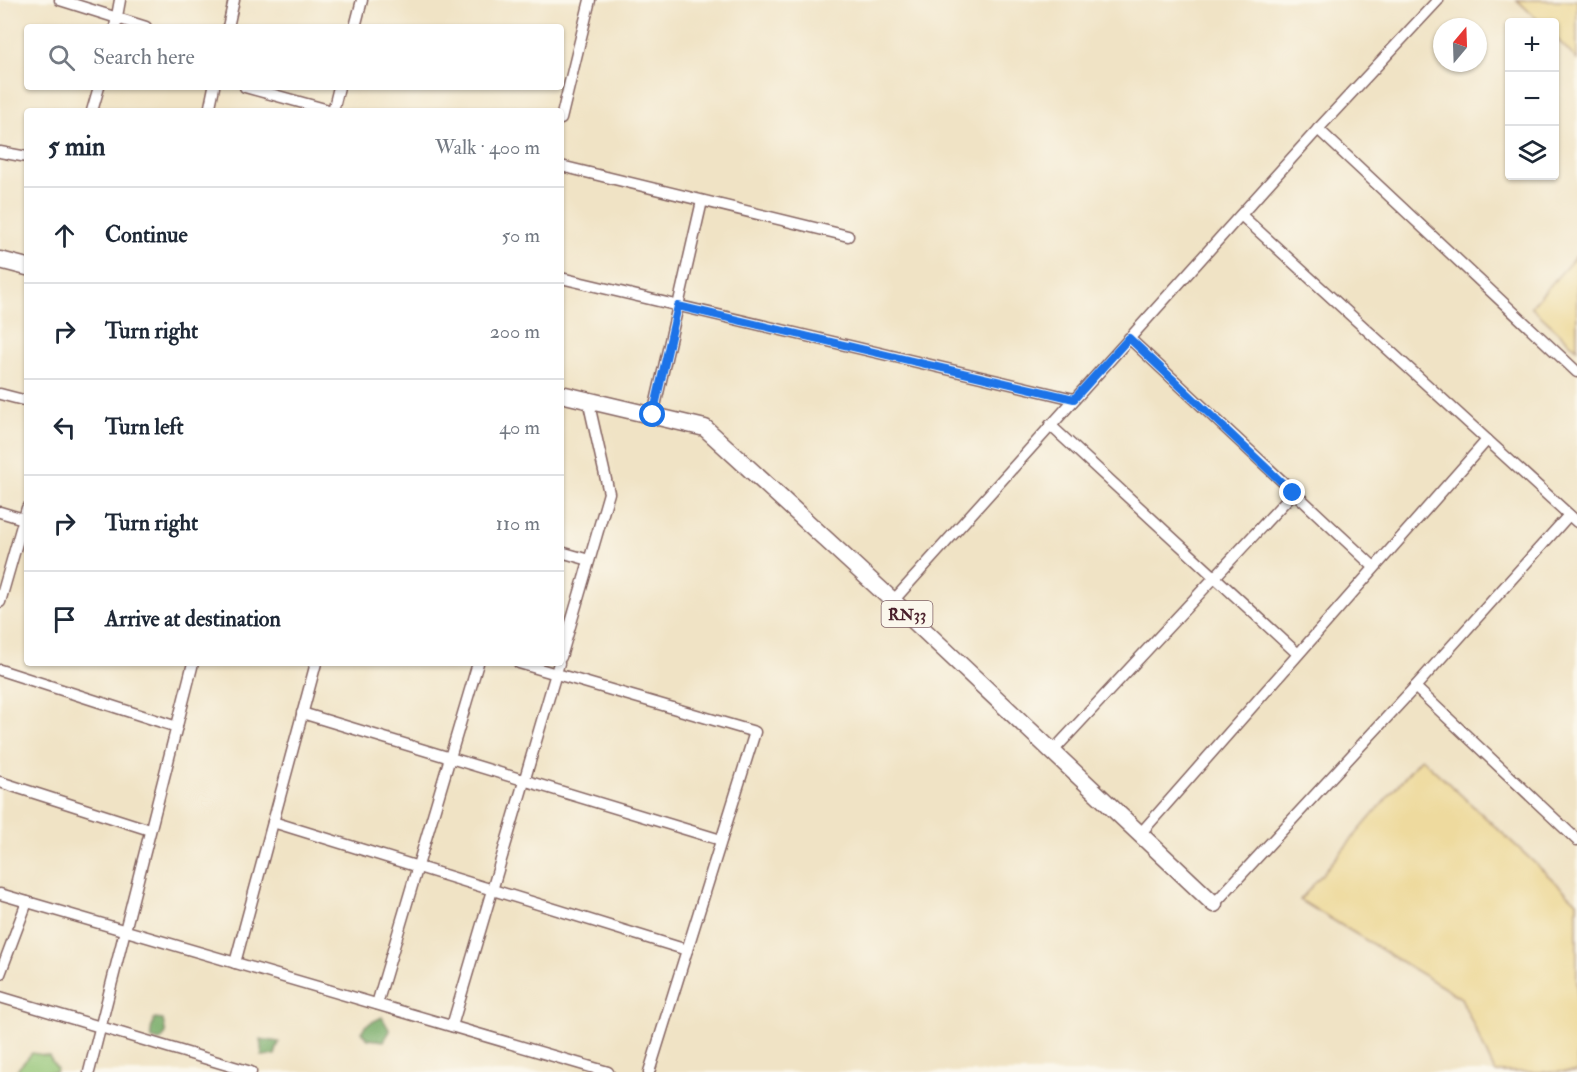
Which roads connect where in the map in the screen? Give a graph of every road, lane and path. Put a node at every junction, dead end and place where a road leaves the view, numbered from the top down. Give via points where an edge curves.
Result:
1 (60, 0) edge
2 (120, 0) edge
3 (234, 0) edge
4 (362, 0) edge
5 (590, 0) edge
6 (1438, 0) edge
7 (116, 22) edge
8 (229, 24) edge
9 (356, 24) edge
10 (98, 90) edge
11 (213, 90) edge
12 (256, 90) edge
13 (338, 90) edge
14 (93, 108) edge
15 (210, 108) edge
16 (322, 108) edge
17 (334, 108) edge
18 (564, 108) edge
19 (1318, 129) junction
20 (0, 152) edge
21 (24, 156) edge
22 (564, 167) edge
23 (702, 201) junction
24 (1241, 215) junction
25 (848, 236) dead end
26 (0, 260) edge
27 (24, 266) edge
28 (564, 279) edge
29 (678, 306) junction
30 (1129, 338) junction
31 (1577, 372) edge
32 (0, 394) edge
33 (564, 395) edge
34 (1074, 399) junction
35 (24, 400) edge
36 (588, 400) junction
37 (653, 415) junction
38 (1050, 425) junction
39 (1487, 440) junction
40 (1293, 493) junction
41 (0, 512) edge
42 (1573, 518) edge
43 (24, 520) edge
44 (24, 523) edge
45 (564, 553) edge
46 (589, 560) junction
47 (1374, 567) junction
48 (1215, 577) junction
49 (893, 601) junction
50 (0, 602) edge
51 (564, 647) edge
52 (1298, 654) junction
53 (192, 666) edge
54 (315, 666) edge
55 (477, 666) edge
56 (542, 666) edge
57 (557, 668) edge
58 (0, 670) edge
59 (1415, 687) junction
60 (302, 713) junction
61 (177, 727) junction
62 (1052, 752) junction
63 (450, 758) junction
64 (524, 780) junction
65 (0, 783) edge
66 (273, 822) junction
67 (150, 830) junction
68 (1140, 834) junction
69 (721, 840) junction
70 (1577, 840) edge
71 (417, 866) junction
72 (492, 890) junction
73 (0, 894) edge
74 (27, 902) junction
75 (1214, 904) joint
76 (125, 931) junction
77 (687, 950) junction
78 (235, 963) junction
79 (0, 974) edge
80 (0, 997) edge
81 (376, 1004) junction
82 (452, 1026) junction
83 (100, 1027) junction
84 (89, 1072) edge
85 (251, 1072) edge
86 (608, 1072) edge
87 (649, 1072) edge

1 - 7 street
2 - 7 street
3 - 8 street
4 - 9 street
5 - 18 street
6 - 19 street
10 - 14 street
11 - 15 street
12 - 16 street
13 - 17 street
19 - 24 street
19 - 31 street
20 - 21 street
22 - 23 street
23 - 25 street
23 - 29 street
24 - 30 street
24 - 39 street
26 - 27 main road
28 - 29 street
29 - 34 street
29 - 37 street
30 - 34 street
30 - 40 street
32 - 35 street
33 - 36 main road, RN33
34 - 38 street
36 - 37 main road, RN33
36 - 46 street via 609,493
37 - 49 main road, RN33 via 705,428
38 - 48 street
38 - 49 street
39 - 42 street
39 - 47 street
40 - 47 street
40 - 48 street
41 - 43 street
42 - 59 street
44 - 50 street
45 - 46 street
46 - 51 street
47 - 52 street
48 - 52 street
48 - 62 street
49 - 62 main road, RN33
52 - 68 street
53 - 61 street
54 - 60 street
55 - 63 street
56 - 57 street
57 - 64 street
57 - 69 street via 755,732
58 - 61 street
59 - 70 street
59 - 75 street
60 - 63 street
60 - 66 street
61 - 67 street
62 - 68 main road, RN33
63 - 64 street
63 - 71 street
64 - 69 street
64 - 72 street
65 - 67 street
66 - 71 street
66 - 78 street
67 - 76 street
68 - 75 main road, RN33
69 - 77 street
71 - 72 street
71 - 81 street
72 - 77 street
72 - 82 street
73 - 74 street
74 - 76 street
74 - 79 street
76 - 78 street
76 - 83 street
77 - 87 street
78 - 81 street
80 - 83 street
81 - 82 street
82 - 86 street
83 - 84 street
83 - 85 street

